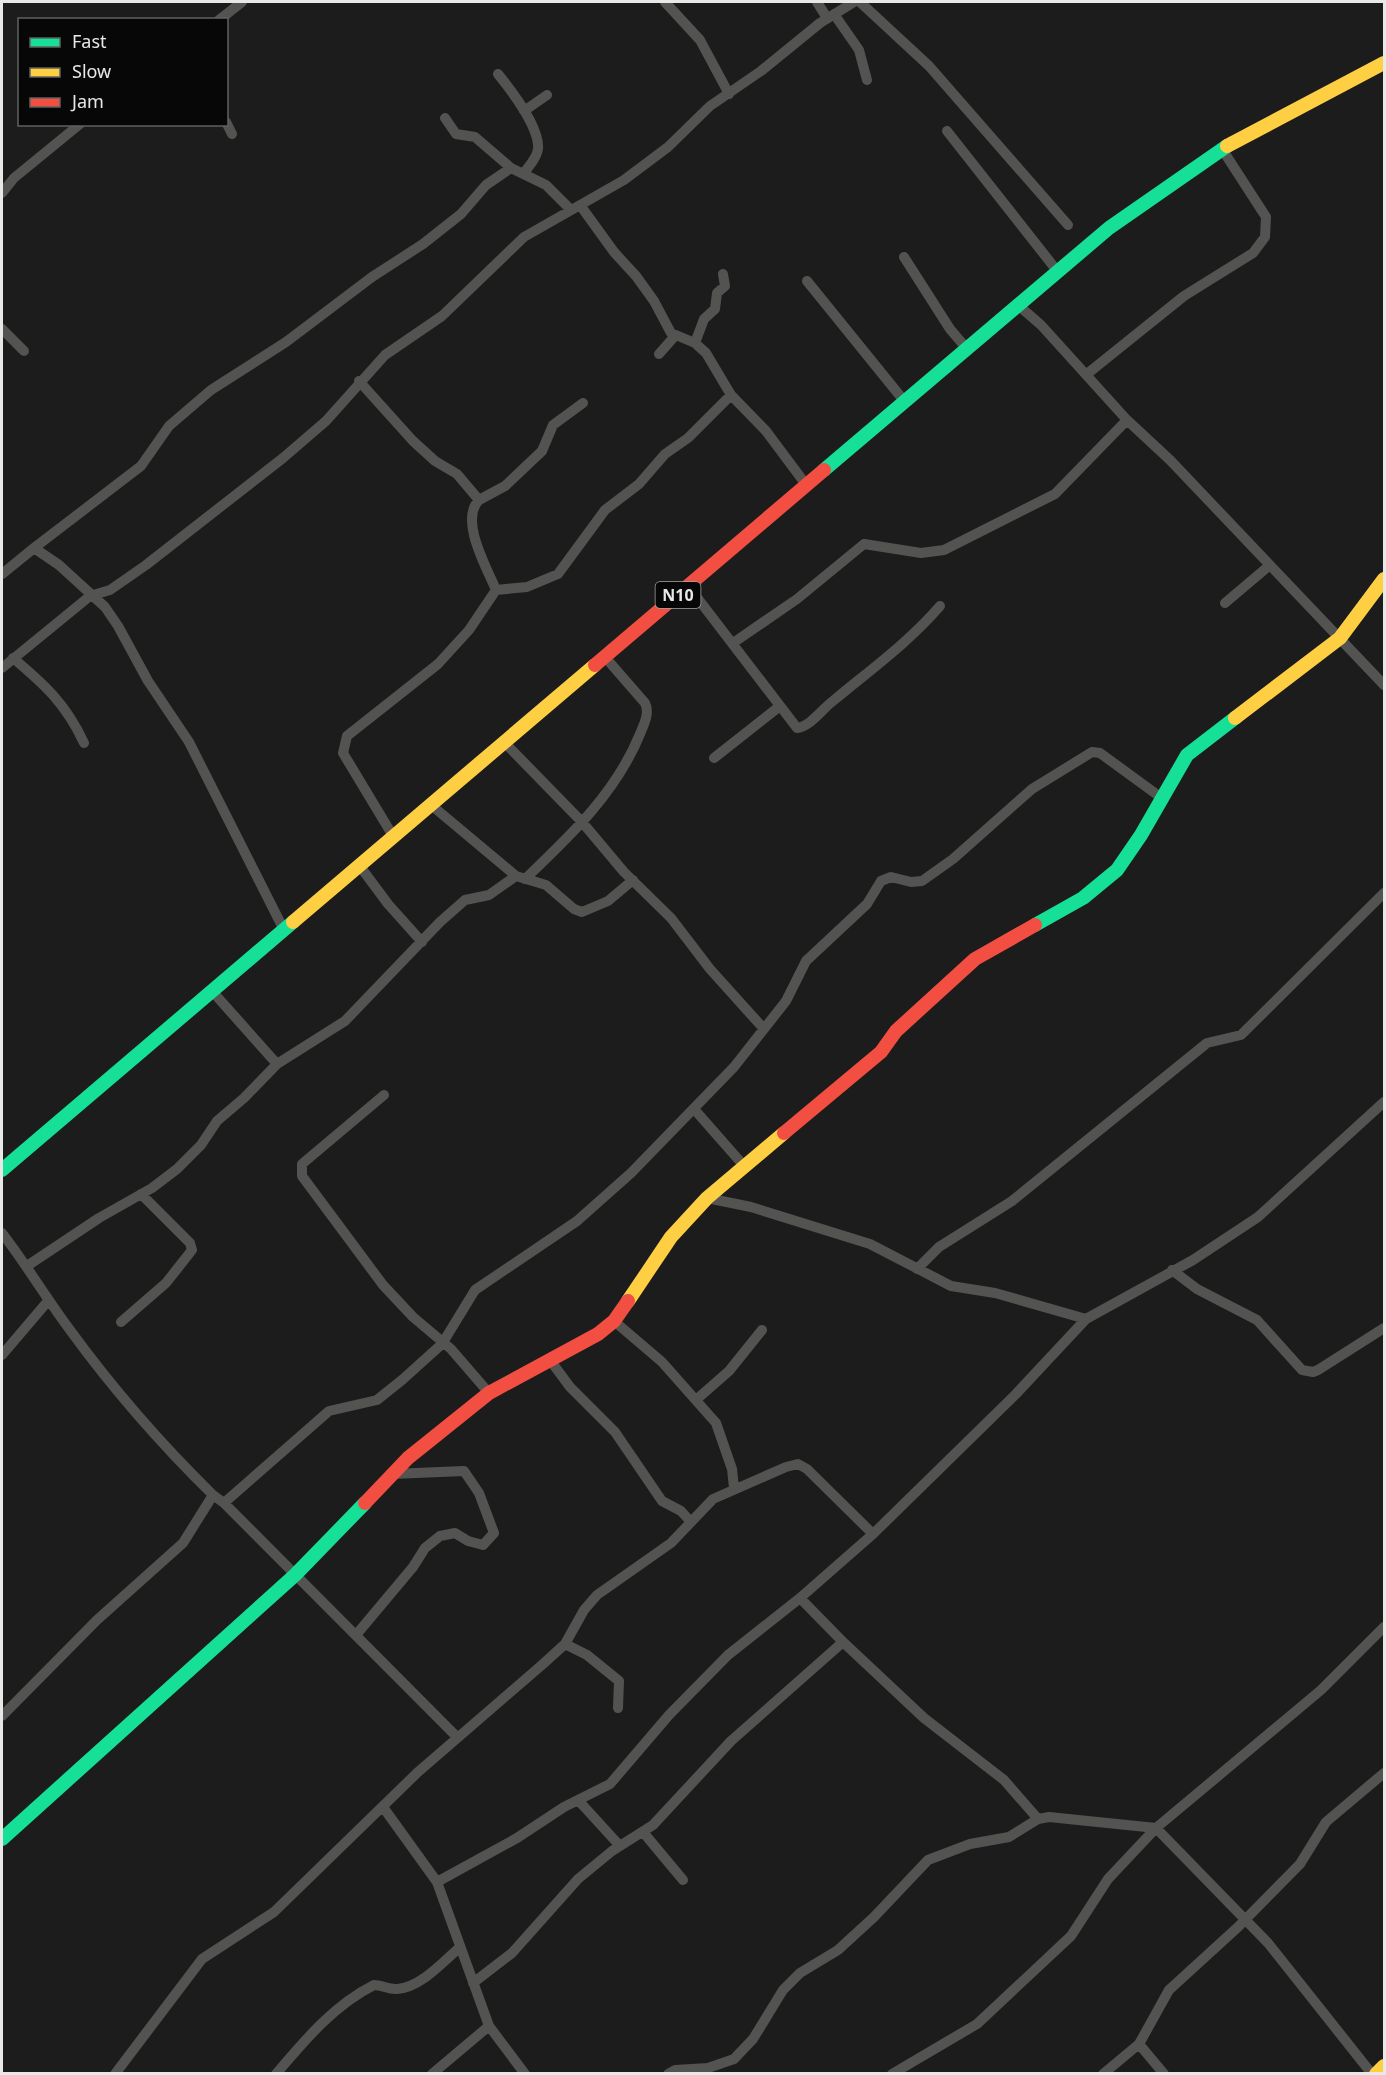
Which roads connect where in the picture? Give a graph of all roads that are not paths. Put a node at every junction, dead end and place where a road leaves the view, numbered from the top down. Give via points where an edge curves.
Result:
1 (242, 2) edge
2 (665, 2) edge
3 (817, 2) edge
4 (854, 2) edge
5 (860, 2) edge
6 (830, 16) junction
7 (222, 18) edge
8 (1384, 63) edge
9 (498, 74) dead end
10 (867, 80) dead end
11 (729, 94) junction
12 (547, 95) dead end
13 (524, 111) junction
14 (445, 118) dead end
15 (78, 126) edge
16 (228, 126) edge
17 (947, 131) dead end
18 (232, 134) dead end
19 (1222, 149) junction
20 (511, 168) junction
21 (524, 173) junction
22 (2, 193) edge
23 (575, 208) junction
24 (1068, 225) dead end
25 (904, 257) dead end
26 (1058, 272) junction
27 (723, 274) dead end
28 (807, 281) dead end
29 (1018, 305) junction
30 (2, 329) edge
31 (674, 337) junction
32 (695, 343) junction
33 (967, 349) junction
34 (24, 351) dead end
35 (658, 354) dead end
36 (1087, 374) junction
37 (359, 381) junction
38 (731, 395) junction
39 (905, 402) junction
40 (583, 403) dead end
41 (1127, 420) junction
42 (807, 486) junction
43 (479, 500) junction
44 (34, 548) junction
45 (1270, 565) junction
46 (2, 574) edge
47 (1384, 579) edge
48 (689, 587) junction
49 (496, 590) junction
50 (90, 596) junction
51 (1225, 603) dead end
52 (940, 606) dead end
53 (1340, 638) junction
54 (733, 643) junction
55 (605, 657) junction
56 (13, 658) junction
57 (2, 668) edge
58 (1384, 685) edge
59 (780, 706) junction
60 (504, 742) junction
61 (84, 743) dead end
62 (714, 758) dead end
63 (1163, 799) junction
64 (430, 804) junction
65 (582, 822) junction
66 (393, 836) junction
67 (359, 866) junction
68 (520, 877) junction
69 (633, 880) junction
70 (1384, 893) edge
71 (284, 930) junction
72 (422, 942) junction
73 (212, 991) junction
74 (764, 1029) junction
75 (277, 1065) junction
76 (384, 1095) dead end
77 (1384, 1102) edge
78 (694, 1109) junction
79 (744, 1167) junction
80 (2, 1170) edge
81 (141, 1194) junction
82 (707, 1198) junction
83 (2, 1233) edge
84 (27, 1266) junction
85 (917, 1269) junction
86 (1172, 1270) junction
87 (48, 1301) junction
88 (1086, 1318) junction
89 (614, 1321) junction
90 (121, 1322) dead end
91 (1384, 1328) edge
92 (762, 1330) dead end
93 (442, 1344) junction
94 (2, 1355) edge
95 (550, 1360) junction
96 (489, 1393) junction
97 (697, 1399) junction
98 (392, 1474) junction
99 (734, 1488) junction
100 (213, 1495) junction
101 (224, 1503) junction
102 (691, 1522) junction
103 (873, 1534) junction
104 (295, 1575) junction
105 (800, 1598) junction
106 (1384, 1627) edge
107 (356, 1635) junction
108 (843, 1642) junction
109 (565, 1644) junction
110 (618, 1708) dead end
111 (2, 1716) edge
112 (456, 1737) junction
113 (1384, 1773) edge
114 (578, 1800) junction
115 (383, 1807) junction
116 (1038, 1819) junction
117 (1156, 1828) junction
118 (643, 1832) junction
119 (2, 1839) edge
120 (620, 1846) junction
121 (683, 1880) dead end
122 (437, 1882) junction
123 (1246, 1919) junction
124 (459, 1948) junction
125 (473, 1983) junction
126 (489, 2026) junction
127 (1139, 2044) junction
128 (1384, 2066) edge
129 (115, 2073) edge
130 (276, 2073) edge
131 (432, 2073) edge
132 (525, 2073) edge
133 (668, 2073) edge
134 (892, 2073) edge
135 (1103, 2073) edge
136 (1164, 2073) edge
137 (1374, 2073) edge

1 - 7 street
2 - 11 street via 700,40
3 - 6 street
4 - 6 street
5 - 24 street via 929,66
6 - 10 street via 858,50
6 - 11 street
8 - 19 street, N10
9 - 13 street
11 - 23 street via 633,174
12 - 13 street
13 - 21 street via 538,148
14 - 20 street via 456,134 475,137
15 - 22 street via 14,178
16 - 18 street
17 - 26 street
19 - 26 street, N10 via 1152,196
19 - 36 street via 1266,217 1264,237 1253,253 1184,296
20 - 21 street
20 - 44 street via 486,185 461,214 423,244 286,342 211,390 169,426 141,466
21 - 23 street
23 - 31 street via 636,276
23 - 37 street via 524,237 442,316 385,354
25 - 33 street
26 - 29 street, N10
27 - 32 street via 725,286 717,293 715,309 704,319
28 - 39 street
29 - 33 street, N10
29 - 36 street
30 - 34 street
31 - 32 street
31 - 35 street
32 - 38 street via 710,357
33 - 39 street, N10
36 - 41 street
37 - 43 street via 413,441 457,474
37 - 50 street via 326,421 283,458 146,565 110,590
38 - 42 street via 766,431
38 - 49 street via 688,438 665,454 639,484 605,510 558,574 527,587
39 - 42 street, N10
40 - 43 street via 553,425 542,451 505,486
41 - 45 street
41 - 54 street via 1055,494 944,550 921,553 864,544 797,599
42 - 48 street, N10
43 - 49 street via 474,504 471,520
44 - 46 street
44 - 50 street via 59,565
45 - 51 street
45 - 53 street
47 - 53 street
48 - 54 street
48 - 55 street, N10
49 - 66 street via 469,630 438,664 360,725 343,744 343,753
50 - 56 street
50 - 71 street via 105,607 118,626 148,681 189,742
52 - 59 street via 897,650 804,727 797,728
53 - 58 street
53 - 63 street via 1193,749
54 - 59 street
55 - 60 street, N10
55 - 65 street via 645,703 648,713 626,768
56 - 57 street
56 - 61 street via 50,688
59 - 62 street
60 - 64 street, N10
60 - 65 street
63 - 74 street via 1100,753 1092,752 1032,789 953,859 922,881 891,877 881,881 867,904 806,962 786,1001
63 - 79 street via 1117,870 1083,898 975,959 896,1031 880,1052
64 - 66 street, N10
64 - 68 street
65 - 68 street
65 - 69 street
66 - 67 street, N10
67 - 71 street, N10
67 - 72 street
68 - 69 street via 546,885 582,912 608,901
68 - 72 street via 489,895 465,900
69 - 74 street via 671,918
70 - 85 street via 1240,1035 1207,1042 1012,1201 939,1247
71 - 73 street, N10
72 - 75 street via 345,1021
73 - 75 street
73 - 80 street, N10
74 - 78 street
75 - 81 street via 217,1121 201,1145 177,1168
76 - 93 street via 309,1158 301,1170 302,1176 383,1285
77 - 86 street via 1258,1217
78 - 79 street
78 - 93 street via 577,1221 475,1290
79 - 82 street
81 - 84 street
81 - 90 street via 190,1243 192,1250 166,1282
82 - 85 street via 751,1207 870,1244
82 - 89 street via 671,1237
83 - 84 street
84 - 87 street
85 - 88 street via 951,1286 995,1293
86 - 88 street
86 - 91 street via 1197,1289 1257,1320 1306,1371 1318,1370
87 - 94 street
87 - 100 street via 149,1431
88 - 103 street via 1016,1395
89 - 95 street
89 - 97 street
92 - 97 street via 729,1371
93 - 96 street via 452,1349
93 - 101 street via 377,1400 342,1406 322,1416
95 - 96 street
95 - 102 street via 615,1432 662,1501 681,1511
96 - 98 street
97 - 99 street via 716,1423 732,1469
98 - 104 street
98 - 107 street via 464,1471 479,1493 494,1533 483,1545 455,1533 440,1536 425,1548
99 - 102 street via 713,1499
99 - 103 street via 798,1464
100 - 101 street
100 - 111 street via 183,1543 97,1620
101 - 104 street
102 - 109 street via 671,1543 593,1599
103 - 105 street
104 - 107 street
104 - 119 street
105 - 108 street
105 - 114 street via 728,1655 669,1715 610,1784
106 - 117 street via 1313,1696
107 - 112 street
108 - 116 street via 924,1718 1004,1780
108 - 118 street via 731,1741 663,1816
109 - 110 street via 587,1655 619,1681
109 - 112 street
112 - 115 street
113 - 123 street via 1326,1822 1300,1864
114 - 120 street
114 - 122 street
115 - 122 street
115 - 129 street via 274,1912 202,1959
116 - 117 street via 1061,1817
116 - 133 street via 1009,1837 970,1844 928,1860 838,1950 800,1973 783,1990 753,2039 734,2059 708,2068
117 - 123 street
117 - 134 street via 1108,1879 1071,1936 977,2024
118 - 120 street
118 - 121 street
120 - 125 street via 578,1879 512,1953
122 - 124 street
123 - 127 street via 1169,1990
123 - 137 street
124 - 125 street
124 - 130 street via 432,1972 405,1987 396,1990 374,1985 366,1989 325,2019
125 - 126 street
126 - 131 street
126 - 132 street
127 - 135 street
127 - 136 street
128 - 137 street

